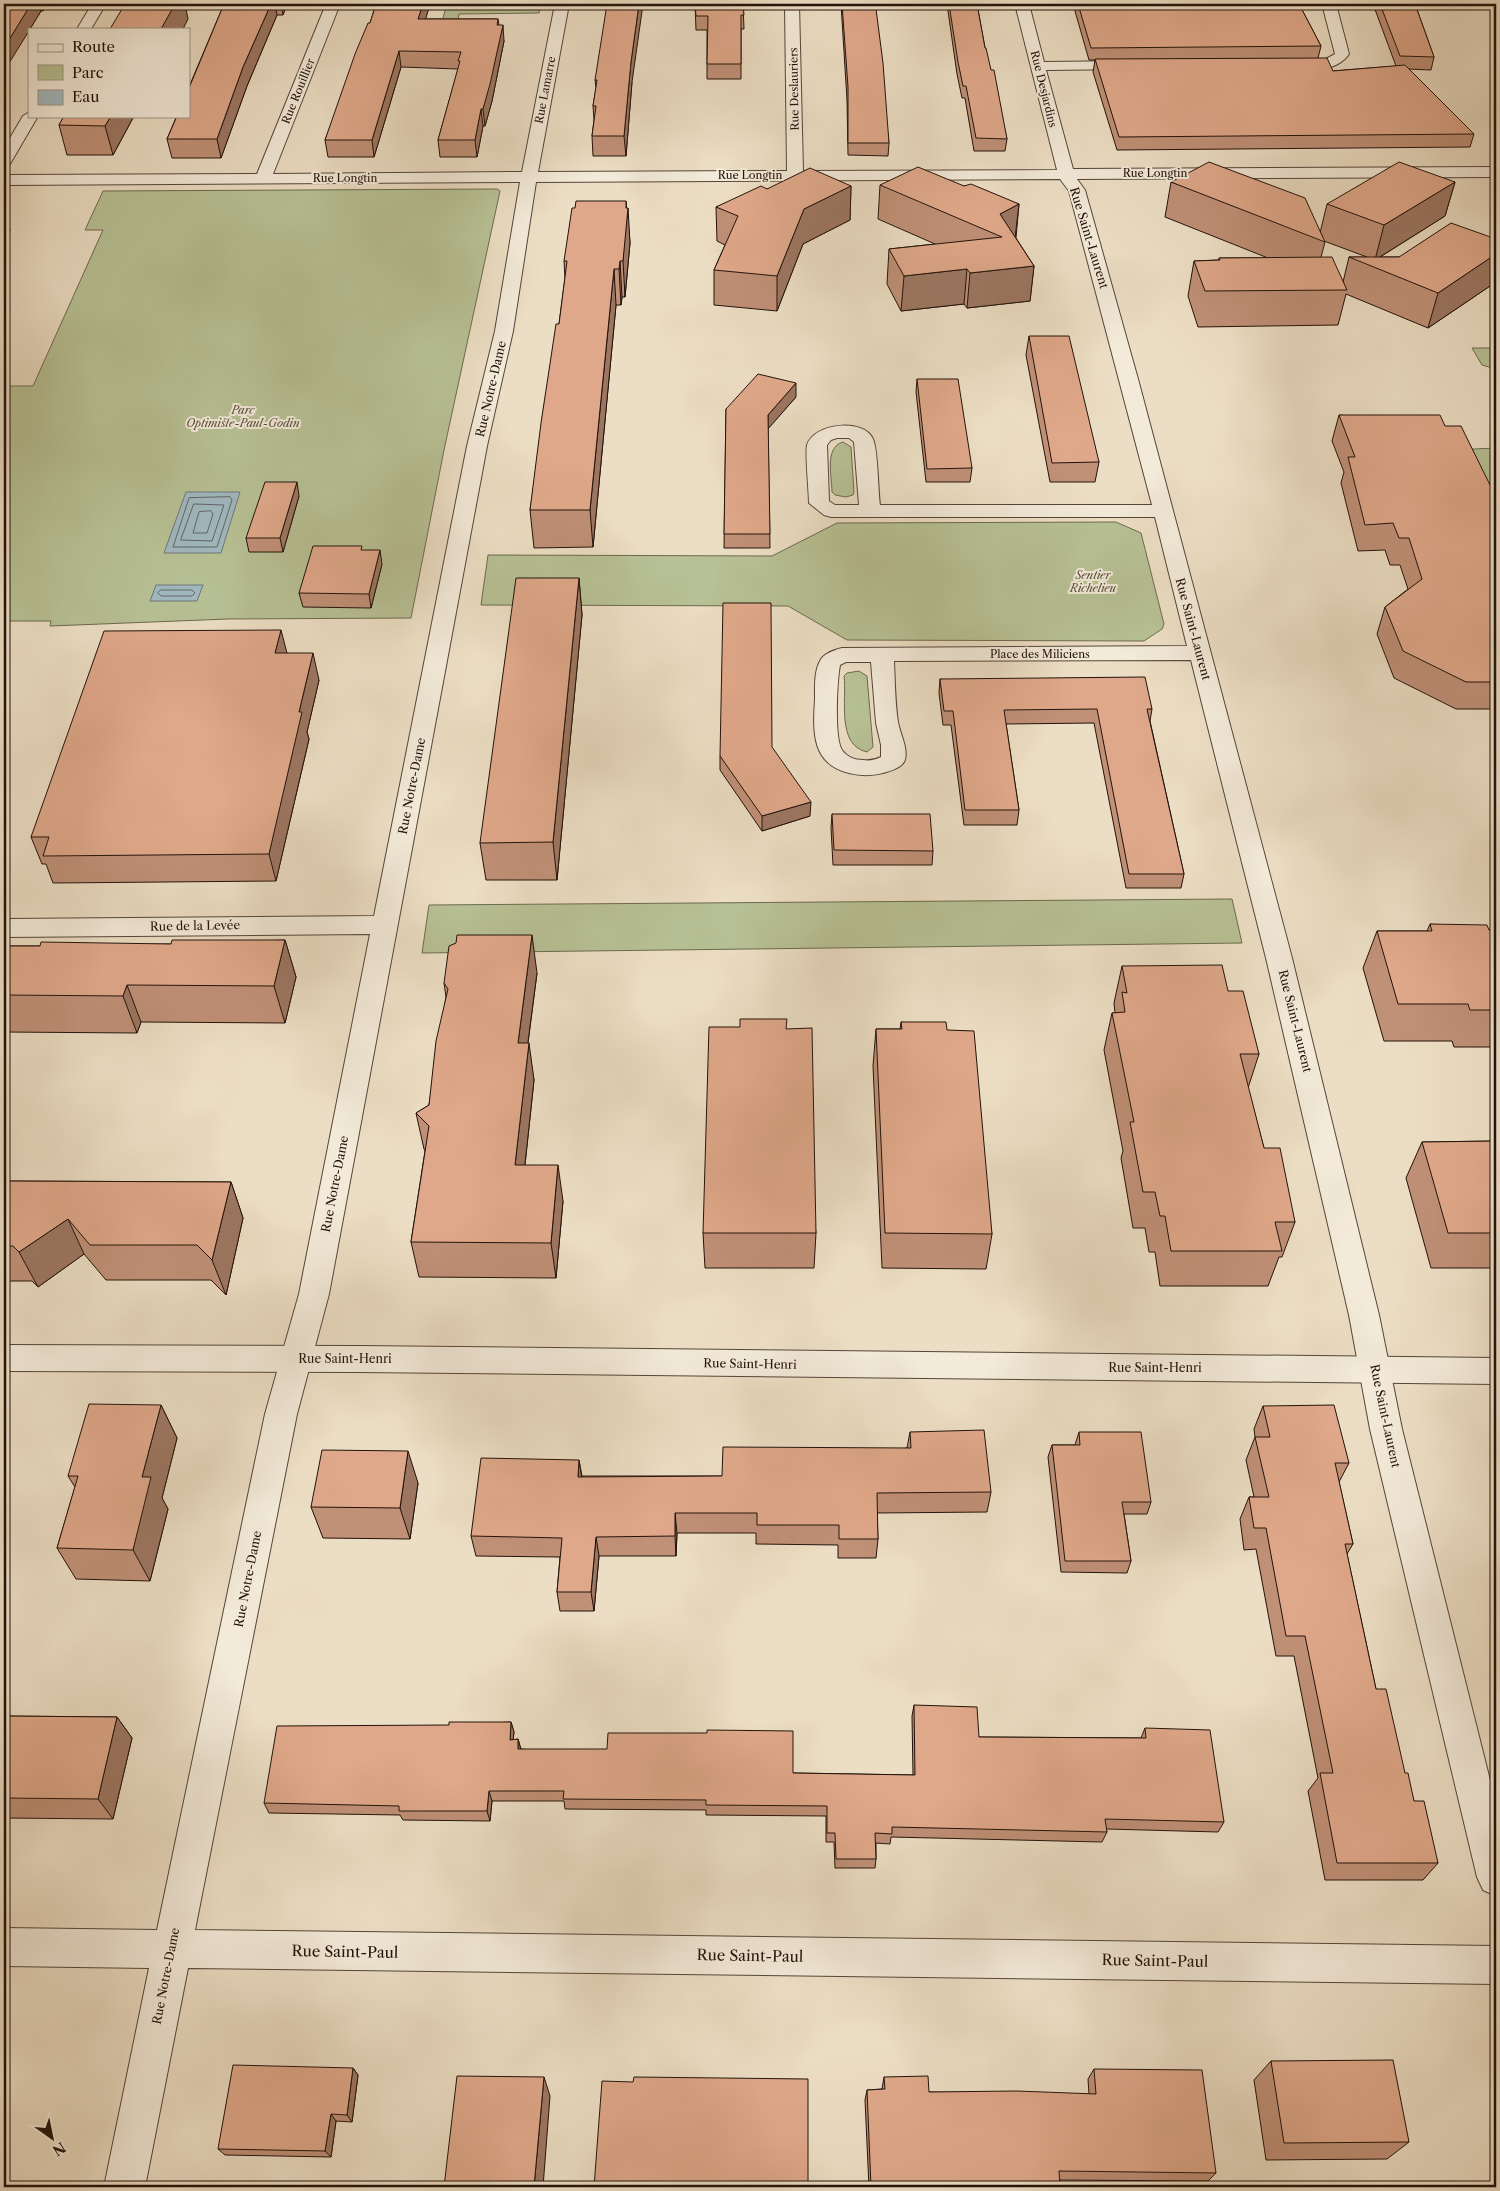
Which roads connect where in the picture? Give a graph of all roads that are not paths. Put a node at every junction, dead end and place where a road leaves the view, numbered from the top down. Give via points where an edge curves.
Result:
1 (99, 4) edge
2 (333, 4) edge
3 (562, 4) edge
4 (792, 4) edge
5 (1022, 4) edge
6 (1329, 4) edge
7 (85, 28) edge
8 (1151, 65) edge
9 (1277, 65) edge
10 (1038, 66) junction
11 (30, 118) edge
12 (4, 161) edge
13 (1496, 172) edge
14 (1066, 174) junction
15 (795, 175) junction
16 (529, 177) junction
17 (263, 178) junction
18 (4, 180) edge
19 (870, 511) dead end
20 (1162, 511) junction
21 (1199, 654) junction
22 (882, 655) junction
23 (386, 925) junction
24 (4, 928) edge
25 (4, 1358) edge
26 (296, 1359) junction
27 (1374, 1370) junction
28 (1496, 1371) edge
29 (1496, 1877) edge
30 (4, 1947) edge
31 (171, 1950) junction
32 (1496, 1965) edge
33 (124, 2187) edge

1 - 7 street
2 - 17 street, Rue Rouillier
3 - 16 street, Rue Lamarre
4 - 15 street, Rue Deslauriers
5 - 10 street, Rue Desjardins
6 - 9 street via 1342,50 1340,58 1316,65
8 - 10 street
10 - 14 street, Rue Desjardins
11 - 12 street
13 - 14 street, Rue Longtin
14 - 15 street, Rue Longtin
14 - 20 street, Rue Saint-Laurent via 1077,190
15 - 16 street, Rue Longtin
16 - 17 street, Rue Longtin
16 - 23 street, Rue Notre-Dame via 504,331 477,446
17 - 18 street, Rue Longtin
19 - 20 street
20 - 21 street, Rue Saint-Laurent
21 - 22 street, Place des Miliciens
21 - 27 street, Rue Saint-Laurent via 1311,1088
22 - 22 street, Place des Miliciens via 842,655 830,662 826,674 829,748 840,760 857,769 878,768 892,760 894,754 887,723
23 - 24 street, Rue de la Levée
23 - 26 street, Rue Notre-Dame via 314,1294
25 - 26 street, Rue Saint-Henri
26 - 27 street, Rue Saint-Henri
26 - 31 street, Rue Notre-Dame via 281,1414
27 - 28 street, Rue Saint-Henri
27 - 29 street, Rue Saint-Laurent
30 - 31 street, Rue Saint-Paul
31 - 32 street, Rue Saint-Paul
31 - 33 street, Rue Notre-Dame

